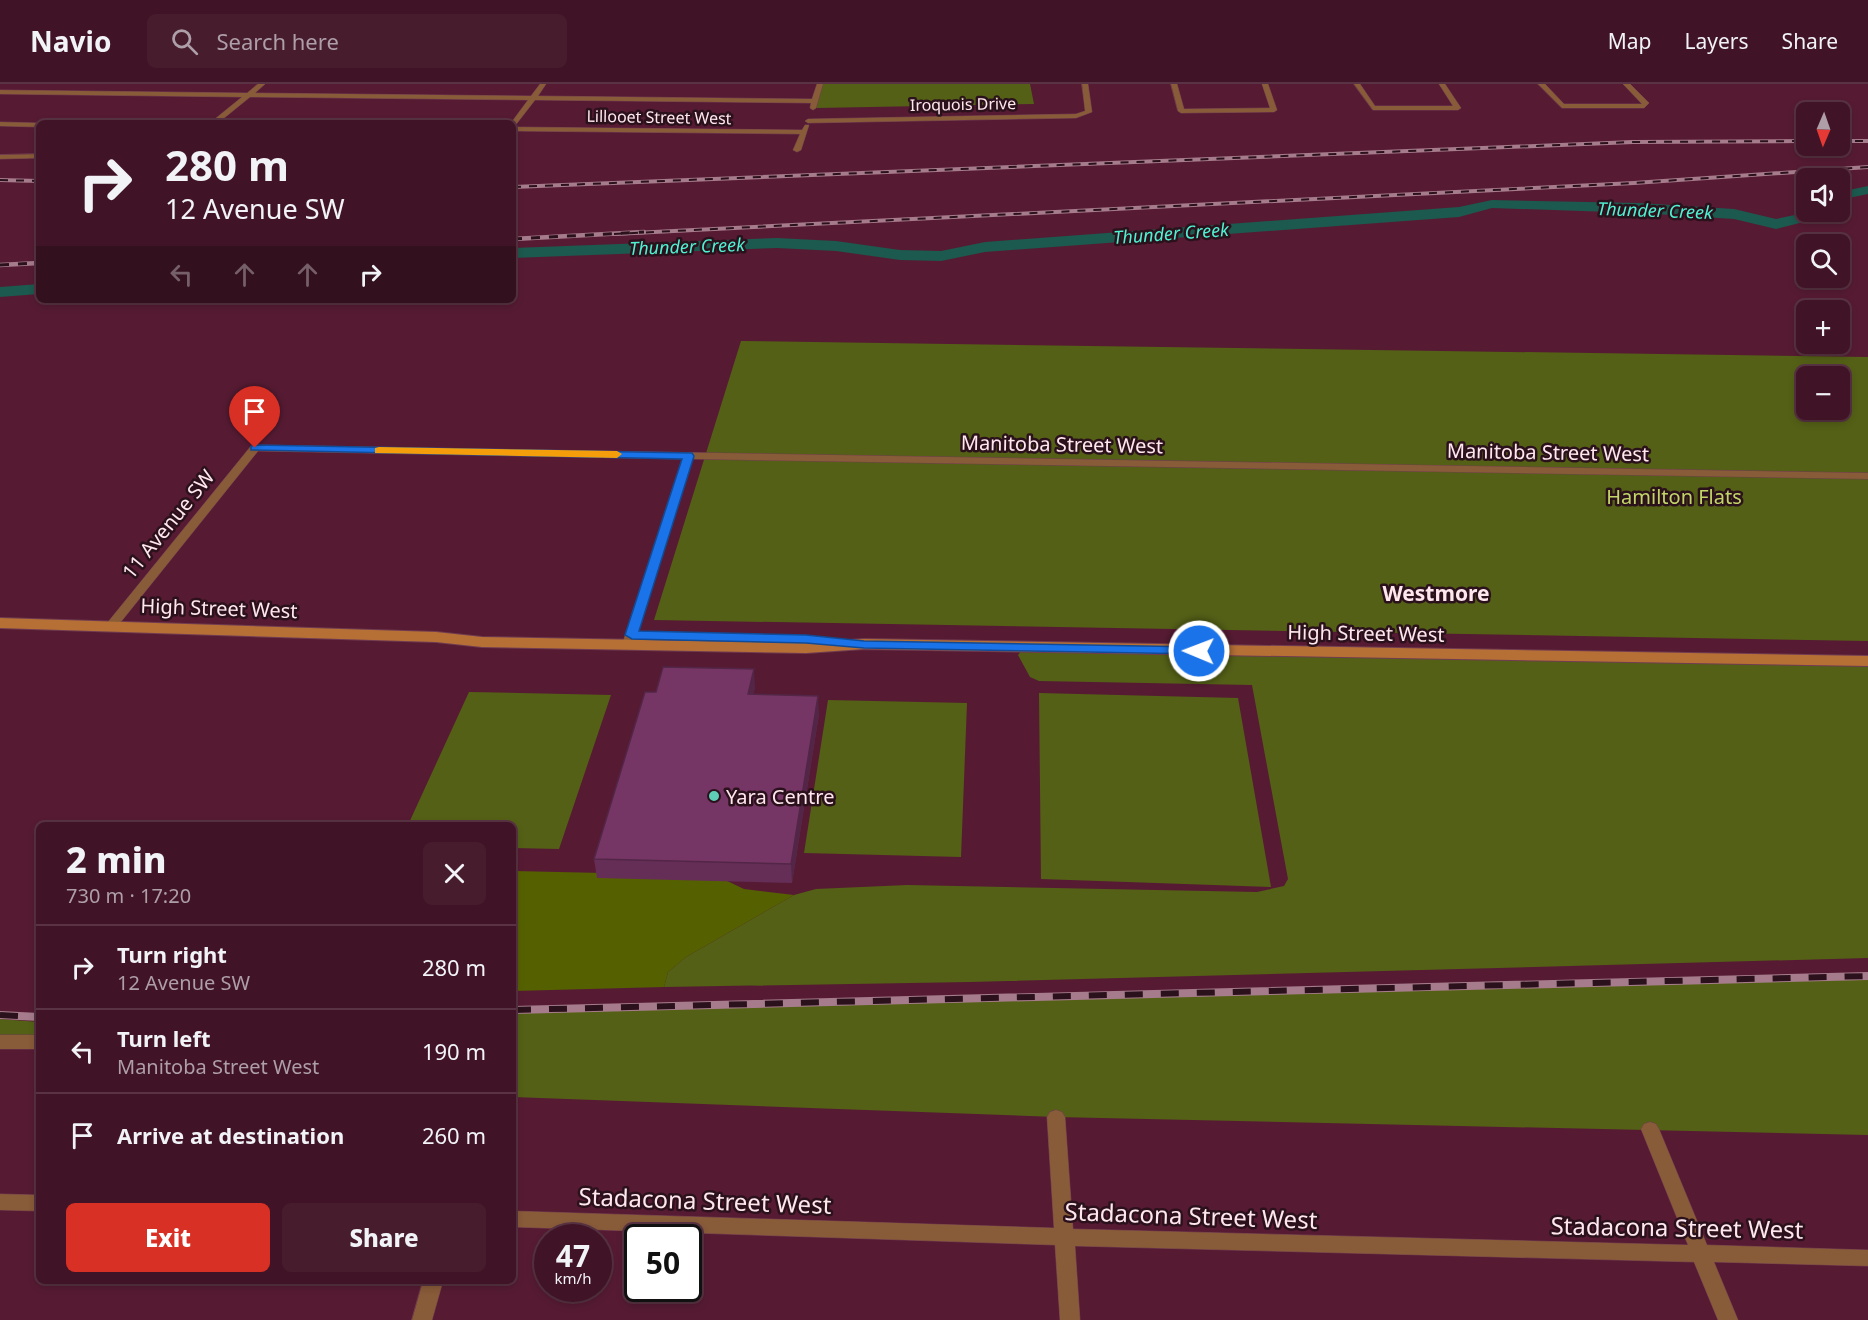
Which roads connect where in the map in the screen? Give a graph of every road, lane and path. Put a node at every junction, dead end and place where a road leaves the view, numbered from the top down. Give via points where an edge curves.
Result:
1 (262, 84) edge
2 (543, 84) edge
3 (820, 84) edge
4 (1085, 84) edge
5 (1174, 84) edge
6 (1265, 84) edge
7 (1357, 84) edge
8 (1442, 84) edge
9 (1541, 84) edge
10 (1626, 84) edge
11 (0, 92) edge
12 (249, 94) junction
13 (534, 98) junction
14 (815, 101) junction
15 (218, 120) edge
16 (808, 121) junction
17 (516, 123) edge
18 (0, 124) edge
19 (36, 125) edge
20 (516, 127) edge
21 (805, 132) junction
22 (797, 150) dead end
23 (0, 156) edge
24 (36, 156) edge
25 (255, 448) joint
26 (688, 456) junction
27 (1868, 476) edge
28 (0, 623) edge
29 (112, 625) junction
30 (630, 640) junction
31 (1868, 662) edge
32 (0, 1042) edge
33 (36, 1042) edge
34 (1056, 1116) dead end
35 (1650, 1129) dead end
36 (0, 1202) edge
37 (36, 1203) edge
38 (516, 1219) edge
39 (1065, 1237) junction
40 (1701, 1254) junction
41 (1868, 1258) edge
42 (433, 1284) edge
43 (422, 1320) edge
44 (1070, 1320) edge
45 (1728, 1320) edge

1 - 12 street
2 - 13 street
3 - 14 street
4 - 16 street, Iroquois Drive via 1089,112 1076,116
5 - 6 street via 1181,111 1198,112 1274,110
7 - 8 street via 1373,108 1458,108
9 - 10 street via 1562,106 1644,106 1646,103
11 - 12 street
12 - 13 street
12 - 15 street
13 - 14 street
13 - 17 street
14 - 16 street
16 - 21 street
18 - 19 street
20 - 21 street, Lillooet Street West
21 - 22 street
23 - 24 street
25 - 26 street, Manitoba Street West
25 - 29 street, 11 Avenue SW
26 - 27 street, Manitoba Street West
26 - 30 street
28 - 29 main road, High Street West
29 - 30 main road, High Street West via 482,642
30 - 31 main road, High Street West via 806,648 864,644
32 - 33 street
34 - 39 street
35 - 40 street
36 - 37 street
38 - 39 street, Stadacona Street West
39 - 40 street, Stadacona Street West
39 - 44 street
40 - 41 street, Stadacona Street West
40 - 45 street
42 - 43 street

